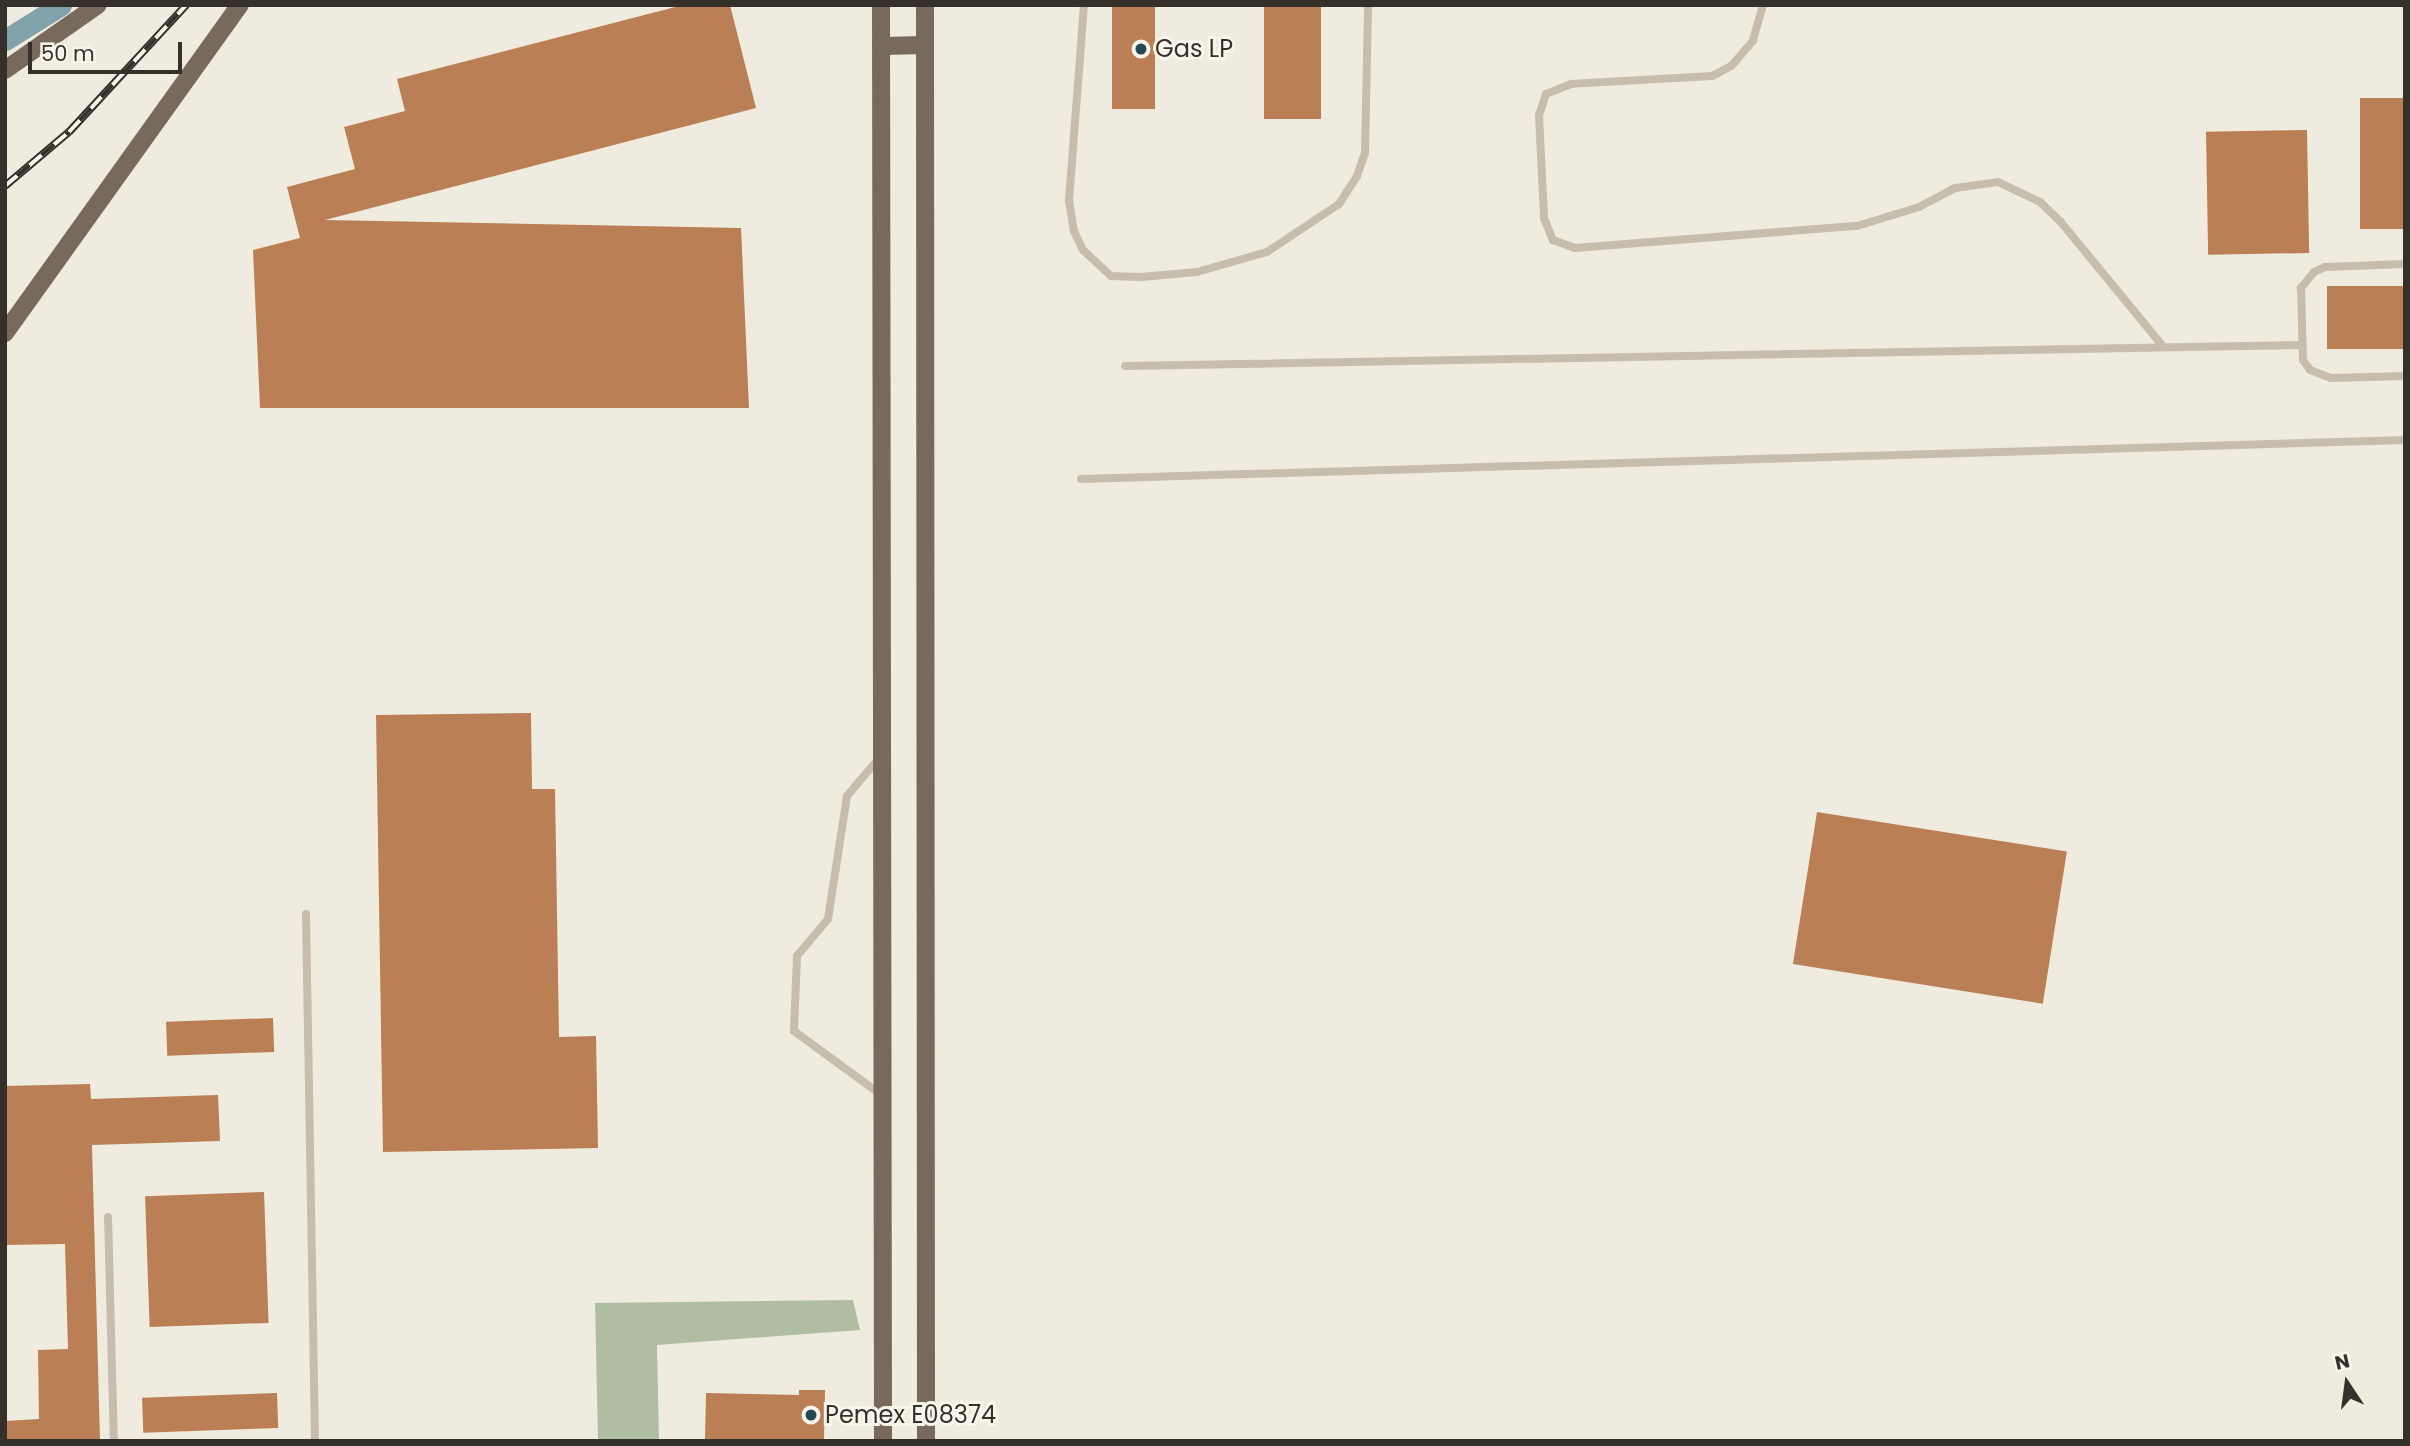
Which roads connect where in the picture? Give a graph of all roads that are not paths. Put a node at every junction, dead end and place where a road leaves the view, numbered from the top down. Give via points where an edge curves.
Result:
1 (98, 5) edge
2 (240, 5) edge
3 (881, 5) edge
4 (925, 5) edge
5 (1084, 5) edge
6 (1368, 5) edge
7 (1763, 5) edge
8 (925, 45) junction
9 (881, 46) junction
10 (5, 70) edge
11 (2405, 264) edge
12 (5, 333) edge
13 (2162, 345) junction
14 (2302, 345) junction
15 (1125, 366) dead end
16 (2405, 376) edge
17 (2405, 440) edge
18 (1081, 478) dead end
19 (880, 757) junction
20 (306, 914) dead end
21 (883, 1095) junction
22 (108, 1217) dead end
23 (883, 1408) junction
24 (114, 1441) edge
25 (315, 1441) edge
26 (876, 1441) edge
27 (883, 1441) edge
28 (926, 1441) edge

1 - 10 main road
2 - 12 main road
3 - 9 main road
4 - 8 main road
5 - 6 lane via 1069,200 1074,231 1083,250 1111,275 1141,277 1198,272 1267,252 1339,204 1365,153
7 - 13 lane via 1753,41 1731,66 1712,76 1571,84 1546,94 1539,115 1544,218 1553,240 1575,248 1857,226 1919,207 1955,188 1998,182 2040,202 2060,221
8 - 9 main road
8 - 28 main road
9 - 19 main road
11 - 14 lane via 2325,267 2314,272 2301,288
13 - 14 lane
13 - 15 lane
14 - 16 lane via 2303,360 2320,376
17 - 18 lane
19 - 21 main road
19 - 21 lane via 848,796 830,913 822,930 797,956 794,1031
20 - 25 lane
21 - 23 main road
22 - 24 lane
23 - 26 main road
23 - 27 main road

